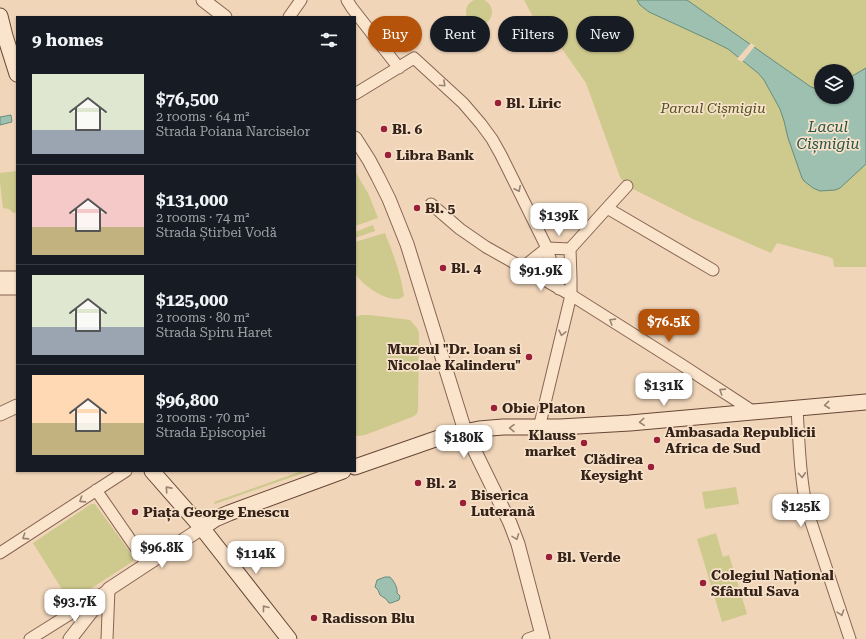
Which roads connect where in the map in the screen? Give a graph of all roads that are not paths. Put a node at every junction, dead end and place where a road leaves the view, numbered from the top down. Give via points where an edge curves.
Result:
1 (203, 0) edge
2 (301, 0) edge
3 (347, 0) edge
4 (0, 16) edge
5 (224, 16) edge
6 (290, 16) edge
7 (399, 68) junction
8 (16, 71) edge
9 (356, 93) edge
10 (356, 140) edge
11 (627, 186) dead end
12 (431, 204) dead end
13 (607, 208) junction
14 (547, 248) junction
15 (570, 249) junction
16 (522, 268) junction
17 (713, 270) dead end
18 (0, 278) edge
19 (16, 278) edge
20 (0, 288) edge
21 (16, 288) edge
22 (559, 289) junction
23 (571, 295) junction
24 (866, 402) edge
25 (16, 406) edge
26 (797, 408) junction
27 (754, 412) junction
28 (0, 414) edge
29 (539, 428) junction
30 (464, 431) junction
31 (356, 467) edge
32 (124, 472) edge
33 (153, 472) edge
34 (339, 472) edge
35 (96, 490) junction
36 (202, 528) junction
37 (0, 553) edge
38 (147, 564) junction
39 (109, 589) junction
40 (542, 636) edge
41 (30, 639) edge
42 (70, 639) edge
43 (107, 639) edge
44 (289, 639) edge
45 (528, 639) edge
46 (850, 639) edge

1 - 5 street
2 - 6 street
3 - 7 street
4 - 8 main road
7 - 9 street
7 -> 14 street via 414,58 463,103 481,124 501,155
10 - 30 street via 378,177 407,244
11 - 13 street
12 - 16 street via 460,229
13 - 15 street
13 - 17 street
14 - 15 street
14 - 16 street
14 - 22 street
15 - 23 street
16 - 22 street
18 - 19 street
20 - 21 street
22 - 23 street
27 -> 23 street
23 -> 29 street
24 -> 26 main road
25 - 28 street
26 - 27 main road
26 -> 46 street via 804,498
27 -> 29 main road
29 -> 30 main road
30 - 31 main road
30 -> 40 street via 510,523 522,555
32 - 35 street
36 -> 33 main road
34 - 36 main road via 222,515
35 -> 37 street
35 - 38 street
36 - 38 street
44 -> 36 main road
38 - 39 street
39 - 41 street
39 - 42 street
39 - 43 street
40 - 45 street

